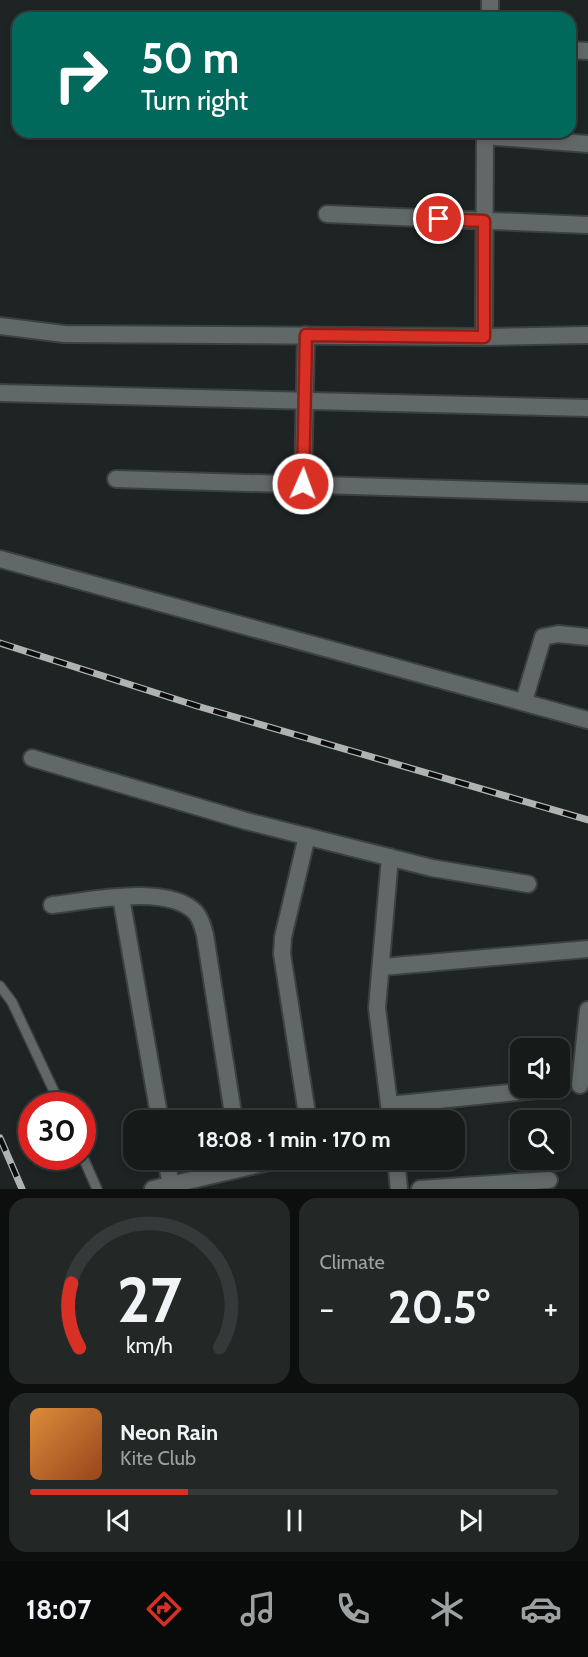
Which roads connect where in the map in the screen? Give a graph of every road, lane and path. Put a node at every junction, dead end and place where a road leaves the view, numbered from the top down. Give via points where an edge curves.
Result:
1 (485, 138) edge
2 (526, 138) edge
3 (588, 144) edge
4 (327, 214) dead end
5 (484, 221) junction
6 (588, 225) edge
7 (0, 326) edge
8 (306, 335) junction
9 (588, 335) edge
10 (484, 337) junction
11 (0, 393) edge
12 (306, 401) junction
13 (588, 408) edge
14 (116, 479) dead end
15 (303, 484) junction
16 (587, 493) edge
17 (0, 559) edge
18 (588, 637) edge
19 (524, 701) junction
20 (588, 720) edge
21 (32, 758) dead end
22 (307, 836) junction
23 (390, 857) junction
24 (528, 884) dead end
25 (121, 897) junction
26 (52, 905) dead end
27 (588, 949) edge
28 (382, 967) junction
29 (0, 986) edge
30 (587, 1020) edge
31 (54, 1092) edge
32 (584, 1092) edge
33 (510, 1094) edge
34 (158, 1110) edge
35 (232, 1110) edge
36 (306, 1110) edge
37 (390, 1110) edge
38 (409, 1110) edge
39 (89, 1170) edge
40 (168, 1170) edge
41 (217, 1170) edge
42 (397, 1170) edge
43 (549, 1180) dead end
44 (171, 1184) junction
45 (98, 1189) edge
46 (153, 1189) edge
47 (399, 1189) edge
48 (420, 1189) edge

1 - 5 street
2 - 3 street
4 - 5 street
5 - 6 street
5 - 10 street
7 - 8 street via 64,334
8 - 10 street
8 - 12 street
9 - 10 street
11 - 12 street
12 - 13 street
12 - 15 street
14 - 15 street
15 - 16 street
17 - 19 street
18 - 19 street via 543,636
19 - 20 street
21 - 22 street
22 - 23 street
22 - 36 street via 282,954
23 - 24 street
23 - 28 street
25 - 26 street
25 - 34 street
25 - 35 street via 175,901 196,913 202,923
27 - 28 street
28 - 37 street via 377,1008
29 - 31 lane via 12,1002
30 - 32 street
33 - 38 street
39 - 45 lane
40 - 44 street
41 - 44 street
42 - 47 street
43 - 48 street
44 - 46 street

